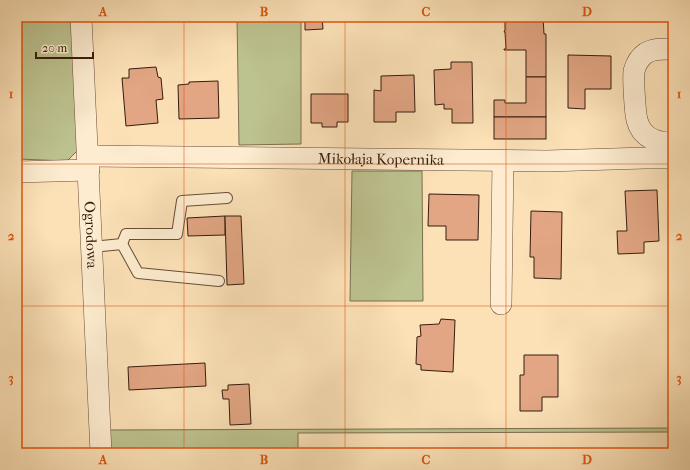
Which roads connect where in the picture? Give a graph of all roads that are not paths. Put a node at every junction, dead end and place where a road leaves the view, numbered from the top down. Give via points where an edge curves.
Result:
1 (81, 17) edge
2 (673, 49) edge
3 (673, 143) edge
4 (673, 158) edge
5 (503, 161) junction
6 (89, 163) junction
7 (17, 172) edge
8 (227, 198) dead end
9 (122, 244) junction
10 (92, 247) junction
11 (219, 281) dead end
12 (501, 304) dead end
13 (101, 453) edge

1 - 6 street, Ogrodowa
2 - 3 street via 647,52 636,64 634,77 640,129 657,141
4 - 5 street, Mikołaja Kopernika
5 - 6 street, Mikołaja Kopernika
5 - 12 street
6 - 7 street, Mikołaja Kopernika
6 - 10 street, Ogrodowa
8 - 9 lane via 182,201 177,234 126,234
9 - 10 lane
9 - 11 lane via 138,273
10 - 13 street, Ogrodowa

